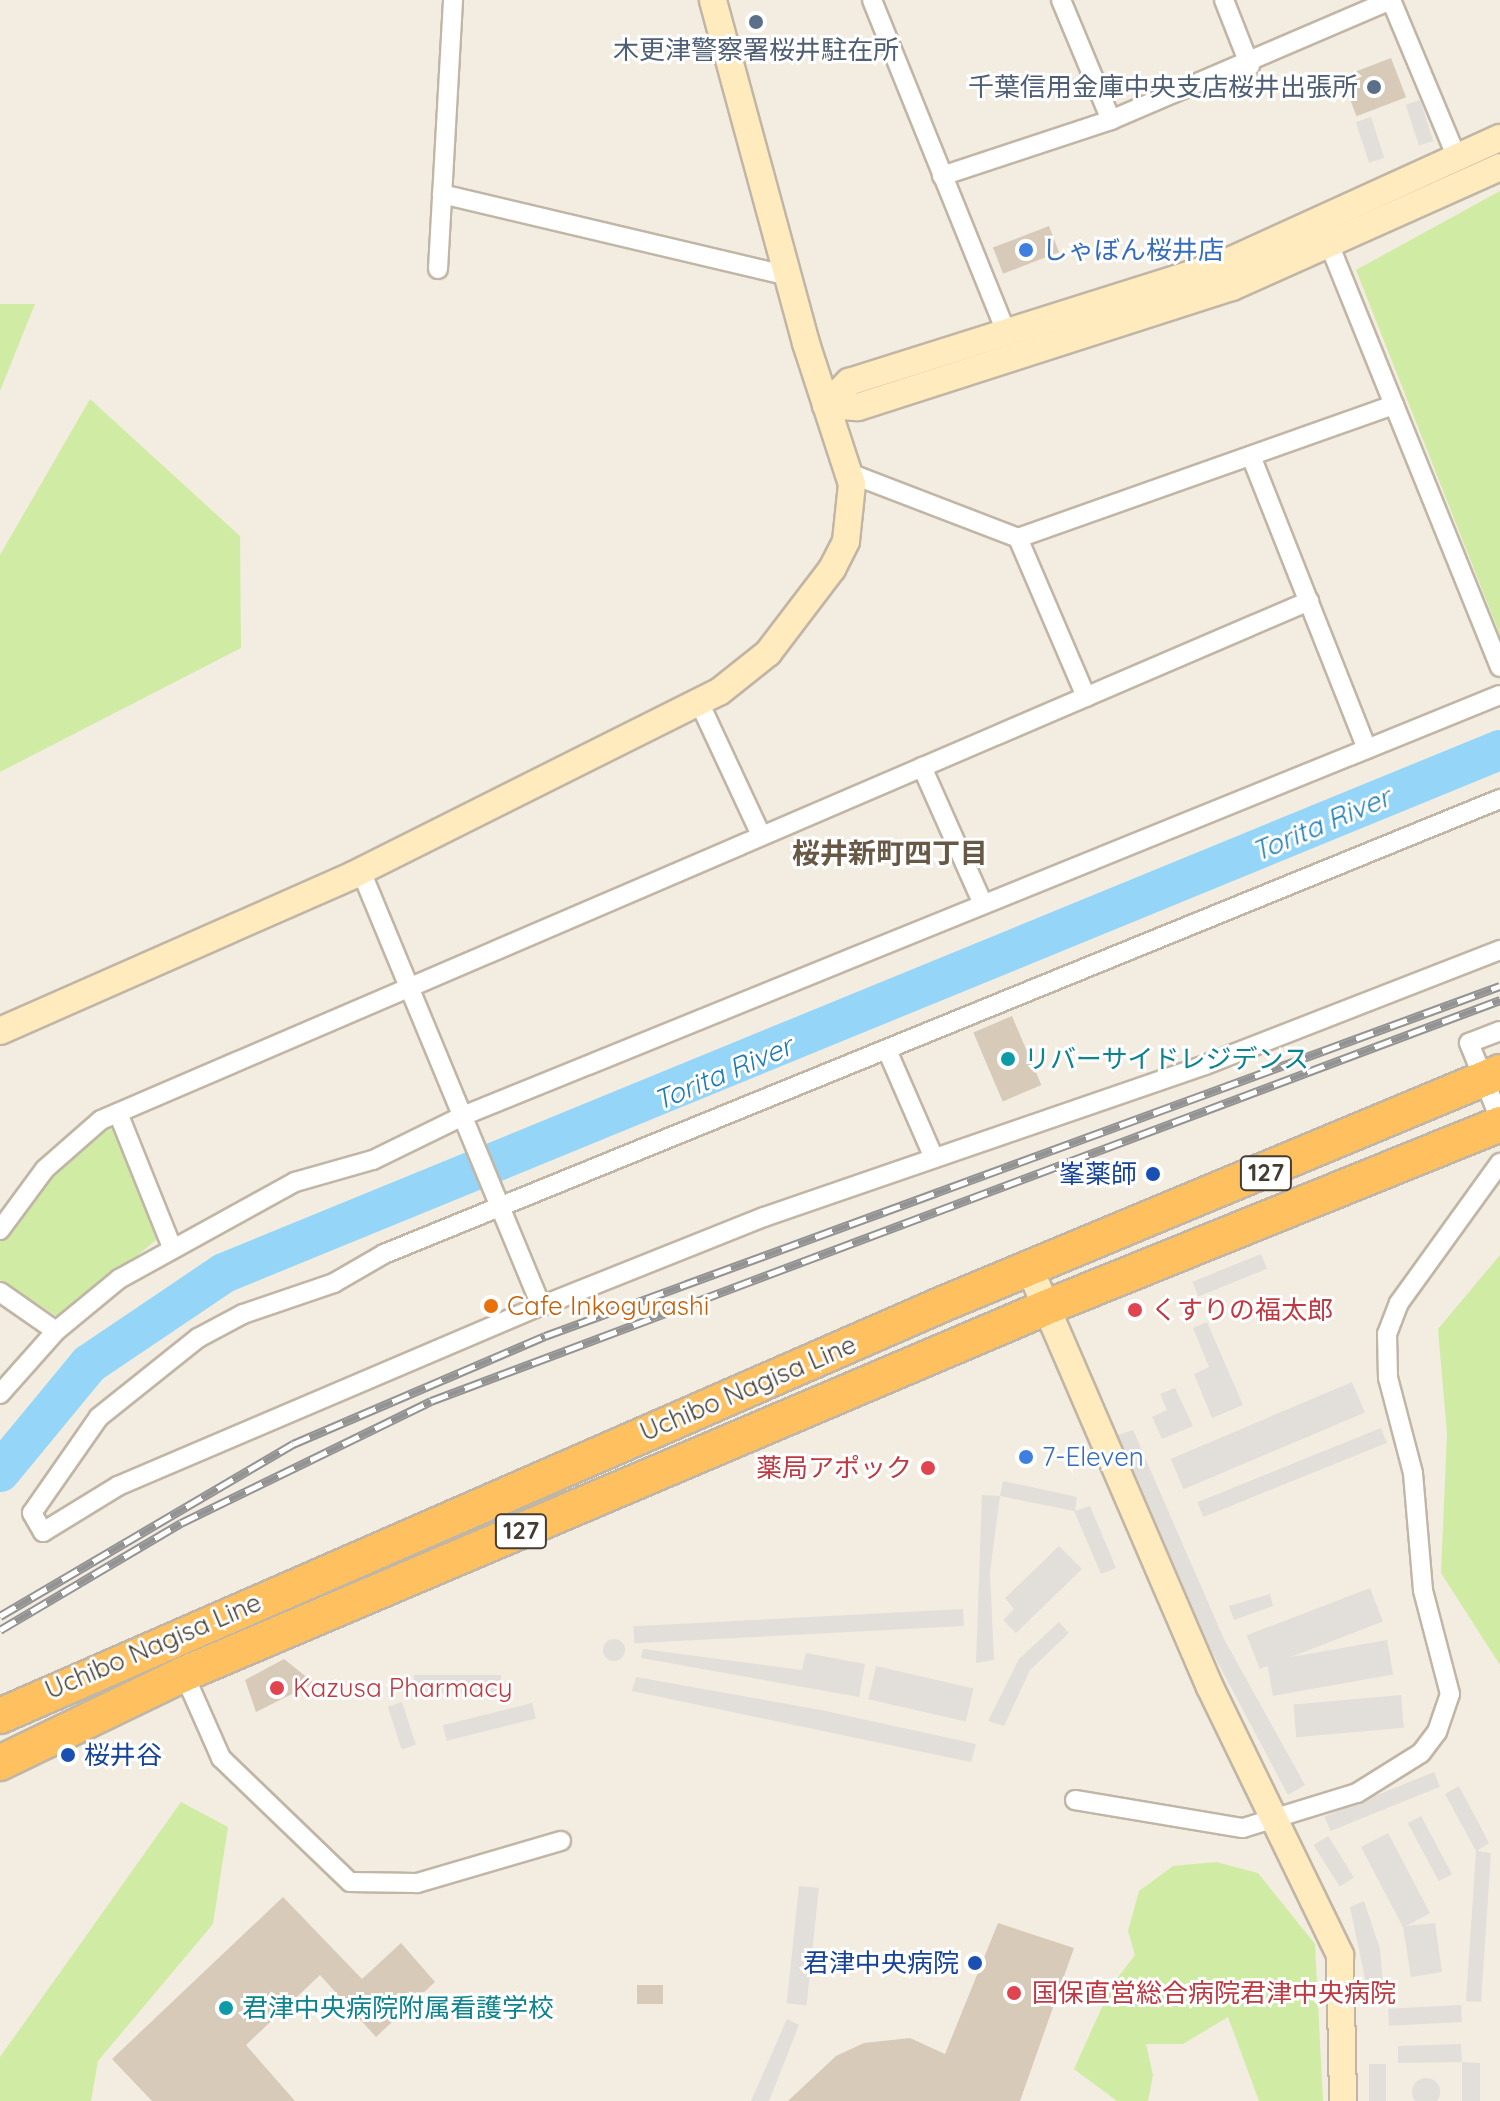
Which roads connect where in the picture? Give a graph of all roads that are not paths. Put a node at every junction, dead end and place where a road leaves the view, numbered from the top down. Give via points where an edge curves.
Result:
1 (453, 0) edge
2 (713, 0) edge
3 (872, 0) edge
4 (1061, 0) edge
5 (1224, 0) edge
6 (1391, 0) edge
7 (1250, 66) junction
8 (1111, 120) junction
9 (1500, 138) edge
10 (1458, 160) junction
11 (1500, 167) edge
12 (942, 176) junction
13 (442, 194) junction
14 (1325, 236) junction
15 (438, 269) dead end
16 (788, 276) junction
17 (1006, 331) junction
18 (826, 405) junction
19 (1394, 405) junction
20 (1251, 456) junction
21 (849, 473) junction
22 (1018, 538) junction
23 (1309, 601) junction
24 (1500, 667) edge
25 (1500, 695) edge
26 (1086, 697) junction
27 (699, 702) junction
28 (1367, 749) junction
29 (922, 767) junction
30 (1500, 799) edge
31 (761, 835) junction
32 (361, 871) junction
33 (983, 904) junction
34 (1500, 950) edge
35 (409, 984) junction
36 (0, 1031) edge
37 (1500, 1031) edge
38 (887, 1050) junction
39 (1491, 1076) edge
40 (118, 1113) junction
41 (467, 1120) junction
42 (1500, 1122) edge
43 (934, 1158) junction
44 (1500, 1163) edge
45 (501, 1202) junction
46 (0, 1230) edge
47 (171, 1245) junction
48 (1029, 1267) junction
49 (0, 1292) edge
50 (541, 1306) junction
51 (1045, 1308) junction
52 (56, 1331) junction
53 (0, 1394) edge
54 (184, 1674) junction
55 (0, 1716) edge
56 (0, 1763) edge
57 (1075, 1800) dead end
58 (1274, 1819) junction
59 (561, 1841) dead end
60 (1343, 2101) edge

1 - 13 street
2 - 16 street
3 - 12 street
4 - 8 street
5 - 7 street
6 - 7 street
6 - 10 street
7 - 8 street
8 - 12 street
9 - 10 street
10 - 14 street
11 - 14 street
12 - 17 street
13 - 15 street
13 - 16 street
14 - 17 street
14 - 18 street via 1232,287 858,407
14 - 19 street
16 - 18 street
17 - 18 street via 849,382
18 - 21 street
19 - 20 street
19 - 24 street
20 - 22 street
20 - 23 street
21 - 22 street
21 - 27 street via 846,541 832,569 768,653
22 - 26 street
23 - 26 street
23 - 28 street
25 - 28 street
26 - 29 street
27 - 31 street
27 - 32 street
28 - 33 street
29 - 31 street
29 - 33 street
30 - 38 street
31 - 35 street
32 - 35 street
32 - 36 street
33 - 41 street
34 - 43 street
35 - 40 street
35 - 41 street
37 - 39 street via 1469,1043
38 - 43 street
38 - 45 street
39 - 42 street
39 - 48 highway, Uchibo Nagisa Line / 127
40 - 46 street via 71,1142
40 - 47 street
41 - 45 street
41 - 47 street via 373,1160 295,1182
42 - 51 highway, Uchibo Nagisa Line / 127
43 - 50 street
44 - 58 street via 1399,1303 1387,1334 1388,1378 1412,1462 1423,1590 1450,1694 1421,1753 1357,1793
45 - 50 street
45 - 50 street via 198,1338 99,1417 32,1513 43,1532 118,1486
47 - 52 street
48 - 51 street
48 - 55 highway, Uchibo Nagisa Line / 127
49 - 52 street
51 - 54 highway, Uchibo Nagisa Line / 127
51 - 58 street
52 - 53 street
54 - 56 highway, Uchibo Nagisa Line / 127
54 - 59 street via 221,1758 350,1882 417,1883
57 - 58 street via 1243,1828
58 - 60 street via 1340,1955

